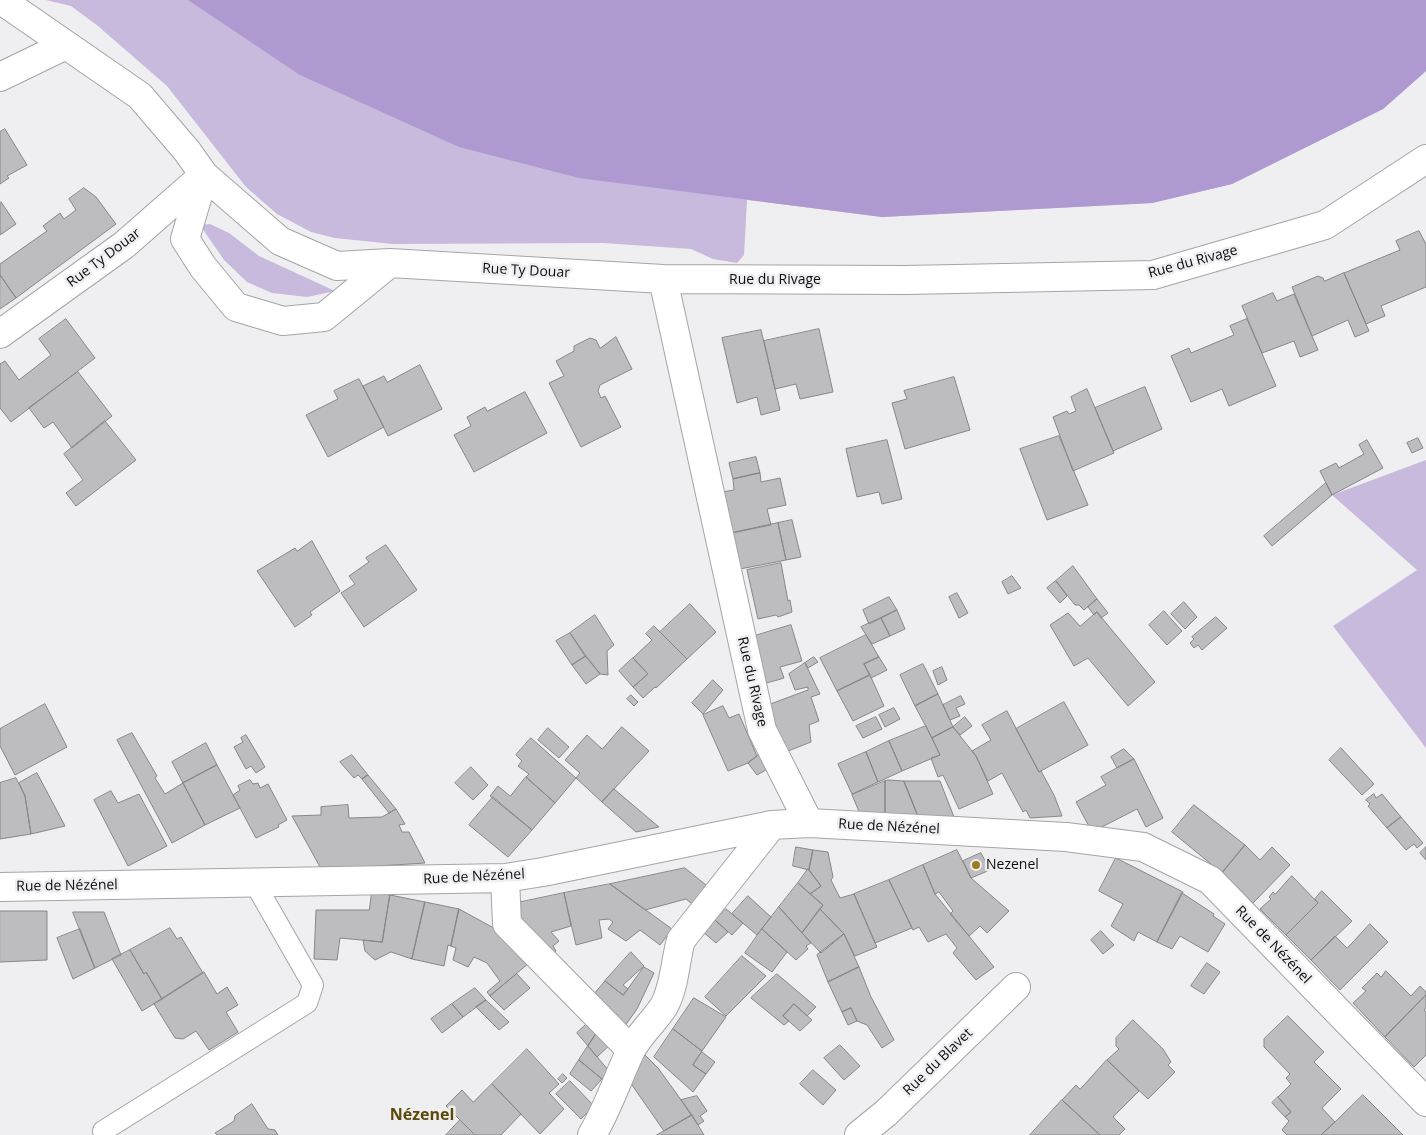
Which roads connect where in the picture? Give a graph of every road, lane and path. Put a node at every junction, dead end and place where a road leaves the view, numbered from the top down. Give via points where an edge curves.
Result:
1 (1, 0) edge
2 (66, 45) junction
3 (0, 77) edge
4 (1426, 159) edge
5 (204, 175) junction
6 (390, 263) junction
7 (662, 280) junction
8 (0, 334) edge
9 (809, 823) junction
10 (772, 826) junction
11 (505, 878) junction
12 (254, 882) junction
13 (0, 887) edge
14 (1016, 987) dead end
15 (631, 1050) junction
16 (1423, 1094) edge
17 (103, 1131) dead end
18 (592, 1135) edge
19 (859, 1135) edge

1 - 2 street
2 - 3 street
2 - 5 street via 140,96
4 - 7 street, Rue du Rivage via 1325,225 1153,275
5 - 6 street, Rue Ty Douar via 280,241 338,266
5 - 6 street via 185,239 236,307 283,321 324,317
5 - 8 street, Rue Ty Douar via 124,245
6 - 7 street, Rue Ty Douar
7 - 9 street, Rue du Rivage via 762,730
9 - 10 street, Rue de Nézénel
9 - 16 street, Rue de Nézénel via 1066,837 1142,847 1210,880
10 - 11 street, Rue de Nézénel
10 - 15 street via 681,940 674,980 664,1005
11 - 12 street, Rue de Nézénel
11 - 15 street via 507,924
12 - 13 street, Rue de Nézénel
12 - 17 lane via 313,985 308,1003
14 - 19 street, Rue du Blavet via 886,1113
15 - 18 street via 604,1115

